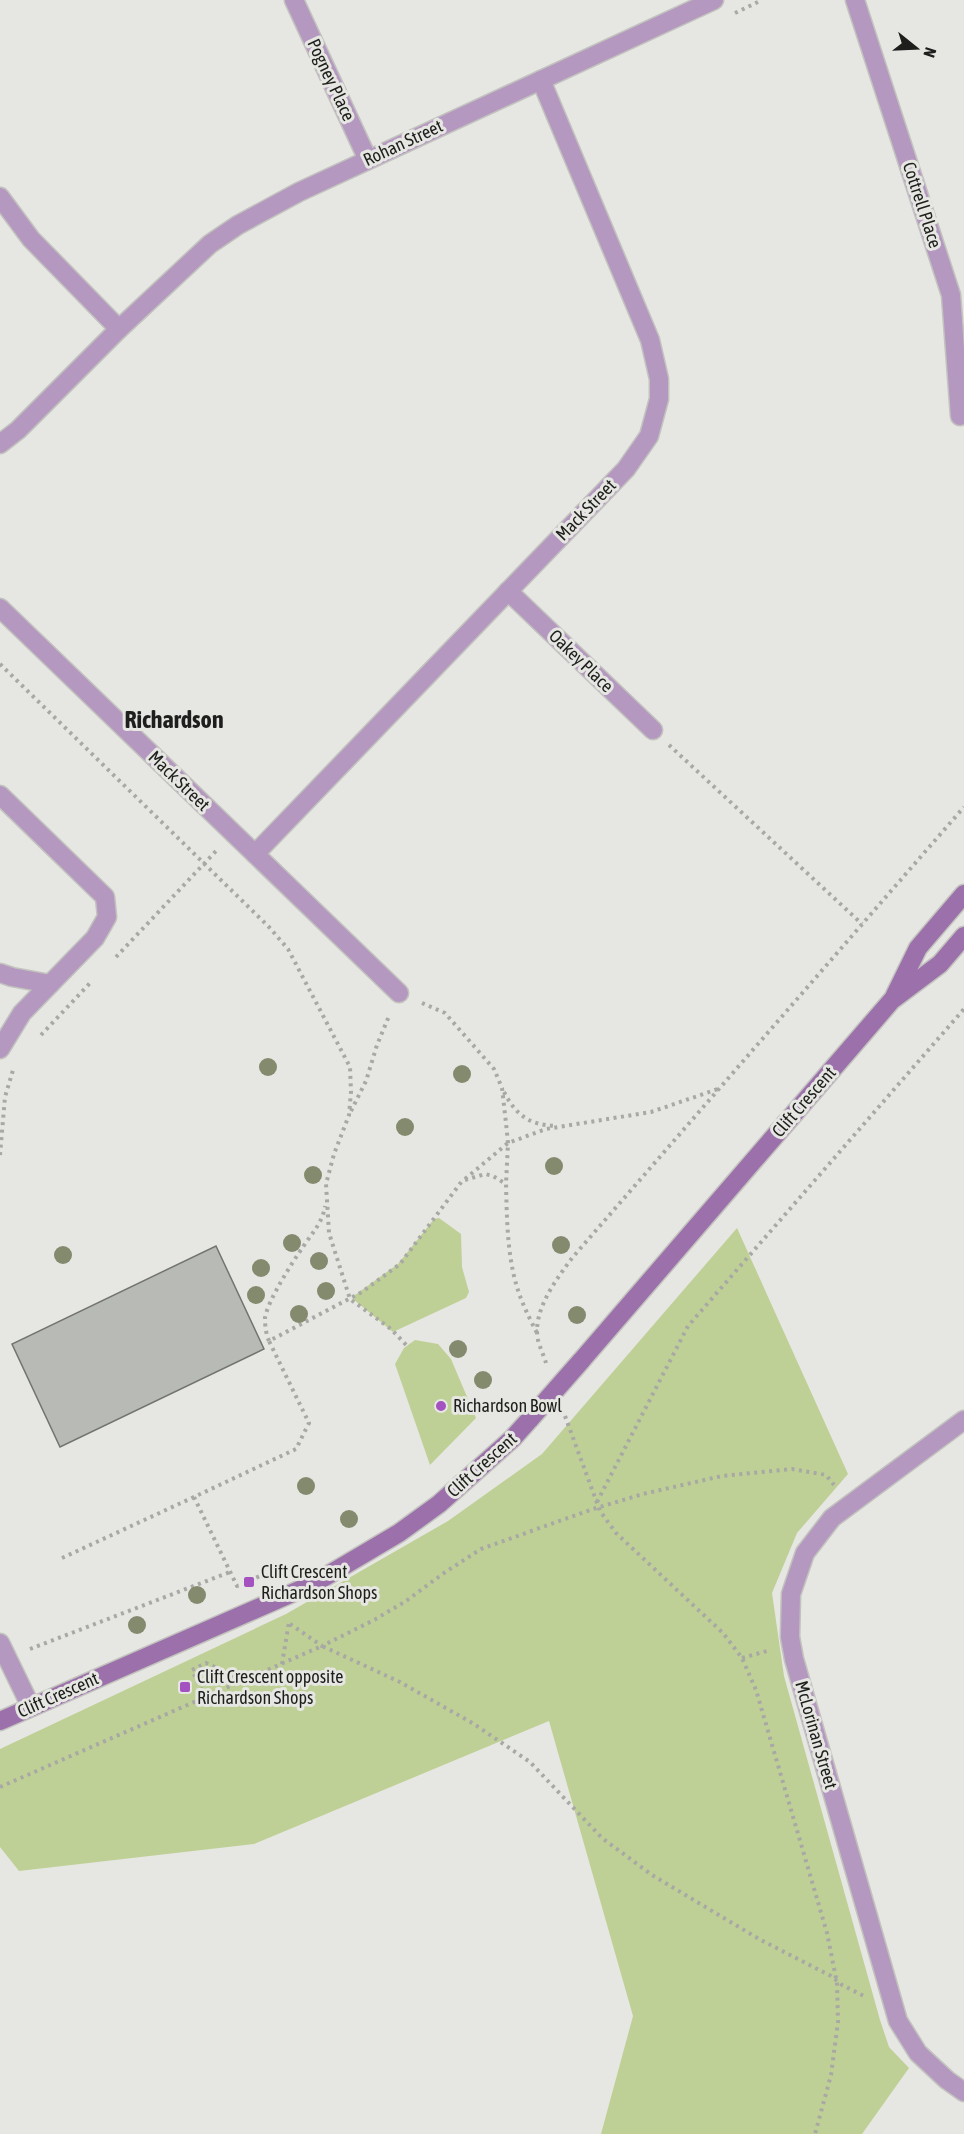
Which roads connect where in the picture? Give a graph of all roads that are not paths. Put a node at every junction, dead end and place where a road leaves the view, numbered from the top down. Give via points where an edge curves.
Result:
1 (294, 0) edge
2 (855, 0) edge
3 (702, 3) edge
4 (541, 80) junction
5 (368, 160) junction
6 (0, 197) edge
7 (119, 328) junction
8 (960, 416) dead end
9 (0, 444) edge
10 (508, 591) junction
11 (0, 608) edge
12 (653, 730) road end
13 (0, 795) edge
14 (255, 854) junction
15 (964, 894) edge
16 (962, 941) edge
17 (0, 973) edge
18 (50, 984) junction
19 (399, 993) road end
20 (892, 1000) junction
21 (0, 1049) edge
22 (964, 1420) edge
23 (3, 1650) edge
24 (31, 1707) junction
25 (0, 1721) edge
26 (964, 2092) edge

1 - 5 street, Pogney Place
2 - 8 street, Cottrell Place via 951,295
3 - 4 street, Rohan Street
4 - 5 street, Rohan Street
4 - 10 street, Mack Street via 650,340 659,379 659,399 649,436 626,469
5 - 7 street, Rohan Street via 238,225 210,244
6 - 7 street via 31,239
7 - 9 street, Rohan Street
10 - 12 street, Oakey Place
10 - 14 street, Mack Street
11 - 14 street, Mack Street
13 - 18 street via 105,897 107,917 94,938
14 - 19 street, Mack Street
15 - 20 street, Clift Crescent via 918,948
16 - 20 street, Clift Crescent via 940,964
17 - 18 street
18 - 21 street via 22,1013
20 - 24 street, Clift Crescent, bridge via 513,1438 439,1504 314,1584
22 - 26 street, McLorinan Street via 832,1518 805,1553 791,1594 790,1637 898,2021 918,2053
23 - 24 street
24 - 25 street, Clift Crescent

